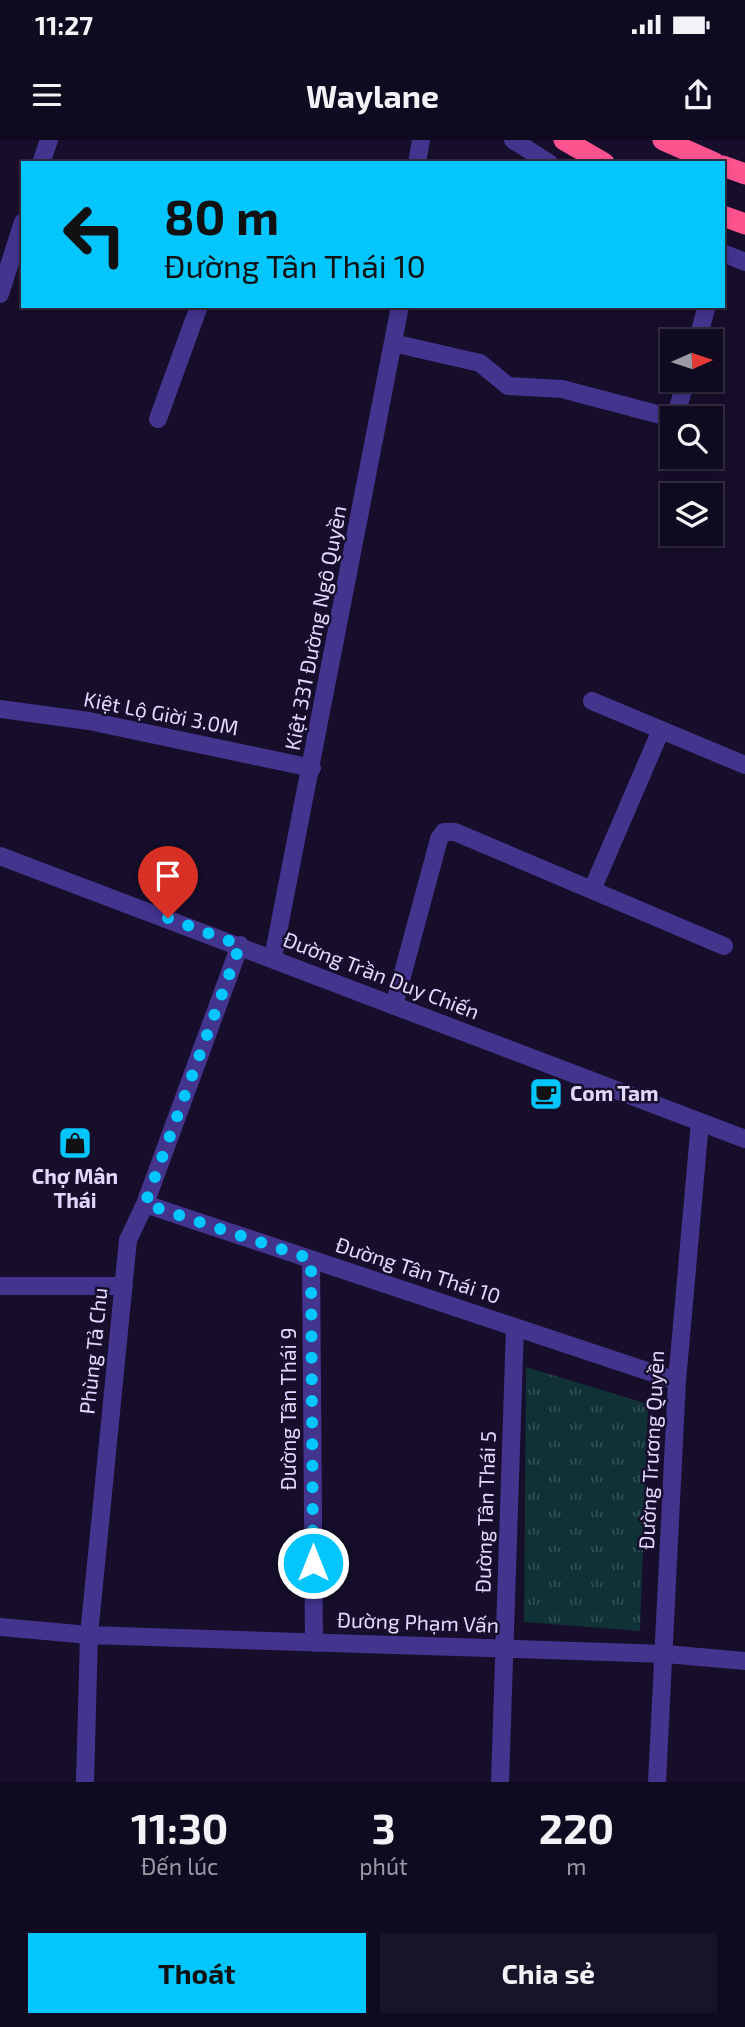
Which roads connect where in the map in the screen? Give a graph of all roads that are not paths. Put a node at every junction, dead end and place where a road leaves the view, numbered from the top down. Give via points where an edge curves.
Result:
1 (49, 140) edge
2 (421, 140) edge
3 (513, 140) edge
4 (564, 140) edge
5 (663, 140) edge
6 (42, 161) edge
7 (417, 161) edge
8 (546, 161) edge
9 (601, 161) edge
10 (710, 161) edge
11 (725, 167) edge
12 (745, 174) edge
13 (725, 217) edge
14 (745, 224) edge
15 (21, 228) edge
16 (725, 254) edge
17 (745, 262) edge
18 (0, 294) edge
19 (198, 308) edge
20 (400, 308) edge
21 (706, 308) edge
22 (700, 329) edge
23 (393, 343) junction
24 (660, 415) edge
25 (158, 419) dead end
26 (592, 701) dead end
27 (0, 709) edge
28 (661, 730) junction
29 (745, 765) edge
30 (312, 768) junction
31 (0, 856) edge
32 (592, 890) junction
33 (240, 945) junction
34 (724, 946) dead end
35 (273, 958) junction
36 (394, 1006) junction
37 (700, 1122) junction
38 (745, 1139) edge
39 (145, 1204) junction
40 (311, 1259) junction
41 (0, 1286) edge
42 (124, 1286) junction
43 (515, 1327) junction
44 (677, 1381) junction
45 (0, 1628) edge
46 (89, 1635) junction
47 (314, 1643) junction
48 (504, 1649) junction
49 (666, 1654) junction
50 (745, 1661) edge
51 (85, 1782) edge
52 (500, 1782) edge
53 (657, 1782) edge

1 - 6 street
2 - 7 street
3 - 8 street
4 - 9 highway
5 - 10 highway
11 - 12 highway
13 - 14 highway
15 - 18 street
16 - 17 street
19 - 25 street
20 - 23 street, Kiệt 331 Đường Ngô Quyền
21 - 22 street
23 - 24 street via 480,363 508,386 562,390
23 - 30 street, Kiệt 331 Đường Ngô Quyền
26 - 28 street
27 - 30 street, Kiệt Lộ Giời 3.0M via 89,721
28 - 29 street
28 - 32 street
30 - 35 street, Kiệt 331 Đường Ngô Quyền
31 - 33 street, Đường Trần Duy Chiến
32 - 34 street
32 - 36 street via 455,832 444,832
33 - 35 street, Đường Trần Duy Chiến
33 - 39 street, Phùng Tả Chu
35 - 36 street, Đường Trần Duy Chiến
36 - 37 street, Đường Trần Duy Chiến
37 - 38 street, Đường Trần Duy Chiến
37 - 44 street, Đường Trương Quyền
39 - 40 street, Đường Tân Thái 10
39 - 42 street, Phùng Tả Chu via 128,1240
40 - 43 street, Đường Tân Thái 10
40 - 47 street, Đường Tân Thái 9
41 - 42 street
42 - 46 street, Phùng Tả Chu
43 - 44 street, Đường Tân Thái 10
43 - 48 street, Đường Tân Thái 5
44 - 49 street, Đường Trương Quyền
45 - 46 street, Đường Phạm Vấn
46 - 47 street, Đường Phạm Vấn
46 - 51 street, Phùng Tả Chu
47 - 48 street, Đường Phạm Vấn
48 - 49 street, Đường Phạm Vấn
48 - 52 street, Đường Tân Thái 5
49 - 50 street, Đường Phạm Vấn
49 - 53 street, Đường Trương Quyền

